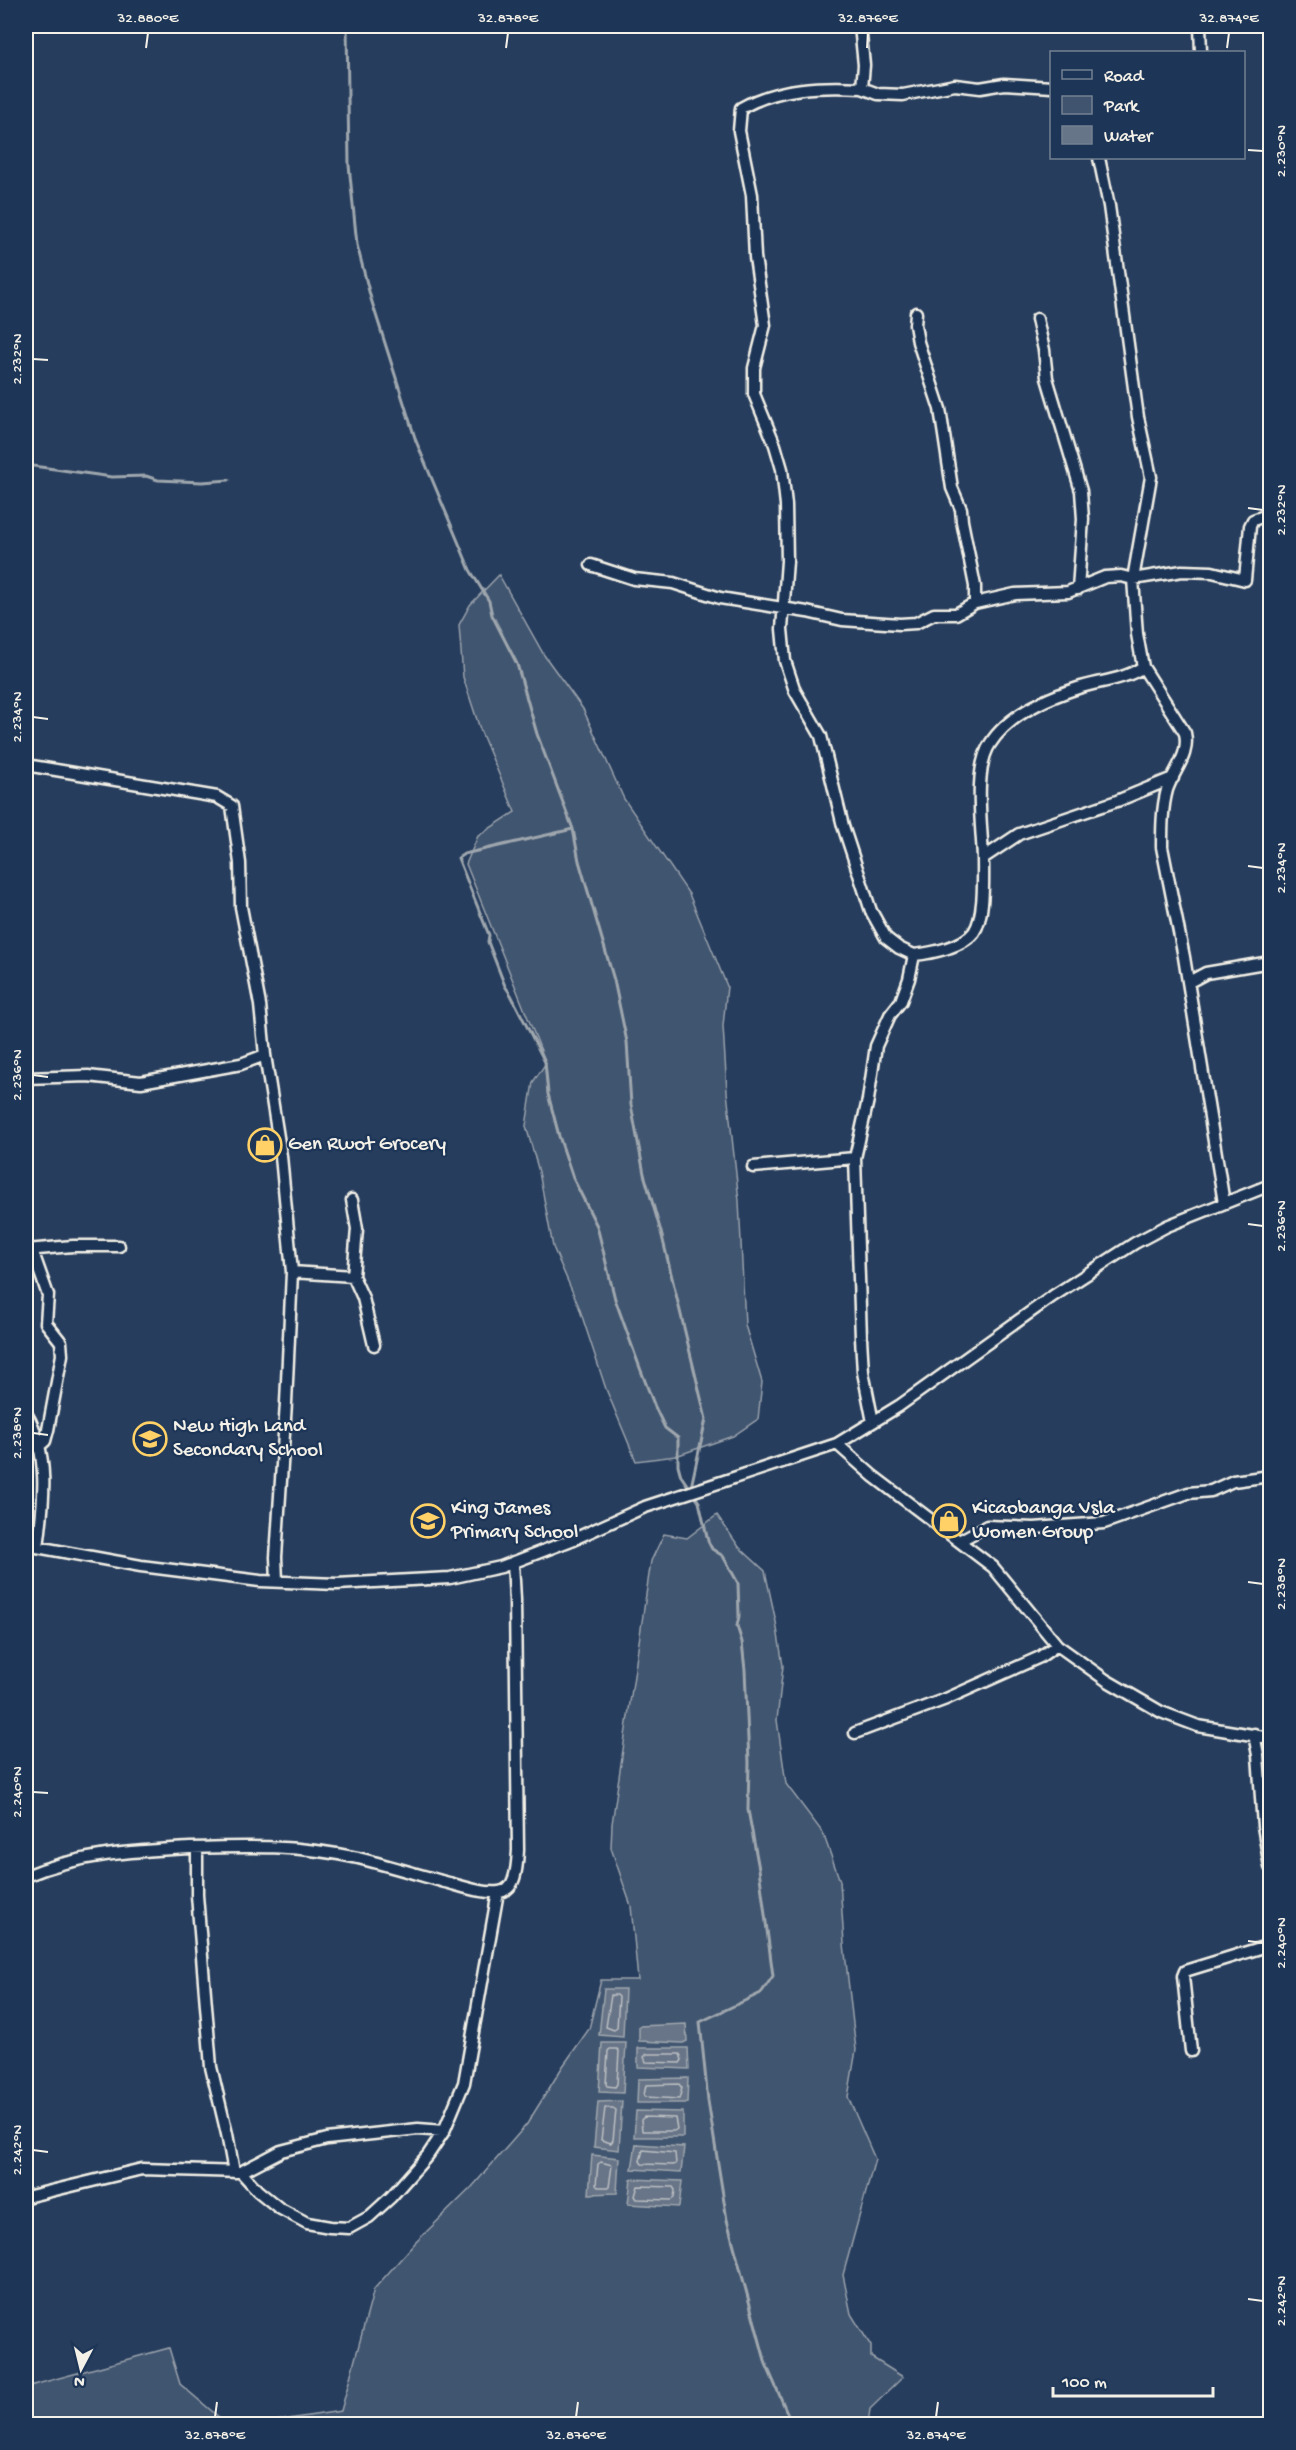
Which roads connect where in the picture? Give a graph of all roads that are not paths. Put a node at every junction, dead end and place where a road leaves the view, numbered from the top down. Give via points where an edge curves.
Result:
1 (860, 26) edge
2 (1200, 26) edge
3 (1201, 51) edge
4 (1050, 87) edge
5 (862, 88) junction
6 (1099, 159) edge
7 (916, 313) dead end
8 (1037, 319) dead end
9 (1270, 514) edge
10 (591, 565) dead end
11 (1133, 579) junction
12 (1078, 589) junction
13 (975, 603) junction
14 (784, 608) junction
15 (1143, 667) junction
16 (26, 765) edge
17 (1173, 778) junction
18 (983, 858) junction
19 (914, 955) junction
20 (1270, 962) edge
21 (1189, 982) junction
22 (265, 1055) junction
23 (26, 1078) edge
24 (855, 1158) junction
25 (753, 1167) dead end
26 (1270, 1185) edge
27 (352, 1200) dead end
28 (1224, 1203) junction
29 (118, 1246) dead end
30 (29, 1250) edge
31 (292, 1272) junction
32 (353, 1276) junction
33 (374, 1345) dead end
34 (26, 1413) edge
35 (873, 1422) junction
36 (837, 1444) junction
37 (38, 1447) junction
38 (1270, 1476) edge
39 (959, 1541) junction
40 (26, 1545) edge
41 (38, 1548) junction
42 (513, 1562) junction
43 (277, 1581) junction
44 (1057, 1645) junction
45 (855, 1733) dead end
46 (1254, 1734) junction
47 (1270, 1738) edge
48 (197, 1848) junction
49 (1270, 1867) edge
50 (26, 1876) edge
51 (498, 1892) junction
52 (1270, 1945) edge
53 (1191, 2051) dead end
54 (444, 2131) junction
55 (237, 2172) junction
56 (26, 2197) edge

1 - 5 street
2 - 3 street
4 - 5 street via 955,85 903,95 878,94
5 - 14 street via 786,91 754,100 741,108 739,117 752,195 755,257 765,325 752,382 782,469 787,540
6 - 11 street via 1138,417 1151,477
7 - 13 street via 918,342 940,409 952,488 961,509
8 - 12 street via 1047,378 1081,491
9 - 11 street via 1250,525 1245,580 1212,572
10 - 14 street via 634,579 673,583 720,598
11 - 12 street via 1105,577
11 - 15 street
12 - 13 street via 1015,594
13 - 14 street via 951,615 934,614 916,623 900,624 842,620
14 - 19 street via 785,661 795,691 821,736 843,826 868,904 886,938
15 - 17 street via 1185,733 1184,756
15 - 18 street via 1049,699 1020,716 990,744 981,780
16 - 22 street via 217,797 232,806 241,907 260,1005
17 - 18 street via 1019,834
17 - 21 street via 1167,790 1162,847
18 - 19 street via 982,899 974,932 963,941
19 - 24 street via 901,1001 876,1046
20 - 21 street via 1206,973
21 - 28 street
22 - 23 street via 241,1064 141,1082 88,1076
22 - 31 street via 281,1156
24 - 25 street
24 - 35 street via 862,1361
26 - 28 street
27 - 32 street via 357,1229
28 - 35 street via 1136,1243
29 - 30 street
30 - 37 street via 48,1295 46,1323 61,1342 62,1355 48,1430
31 - 32 street
31 - 43 street
32 - 33 street via 363,1298
34 - 37 street
35 - 36 street
36 - 39 street
36 - 42 street via 645,1507
37 - 41 street via 44,1462
38 - 39 street via 1188,1493 1104,1523 1034,1528 987,1526
39 - 44 street via 993,1567
40 - 41 street
41 - 43 street via 213,1576
42 - 43 street via 450,1578 337,1584
42 - 51 street via 518,1850 513,1880 507,1889
44 - 45 street via 1040,1657 946,1699
44 - 46 street via 1161,1712 1198,1726
46 - 47 street
46 - 49 street
48 - 50 street via 94,1856
48 - 51 street via 312,1849
48 - 55 street via 197,1896 211,2067
51 - 54 street via 464,2083
52 - 53 street via 1185,1971
54 - 55 street via 418,2129 327,2139 281,2151
54 - 55 street via 391,2197 369,2217 349,2228 308,2223 279,2208
55 - 56 street via 142,2169

